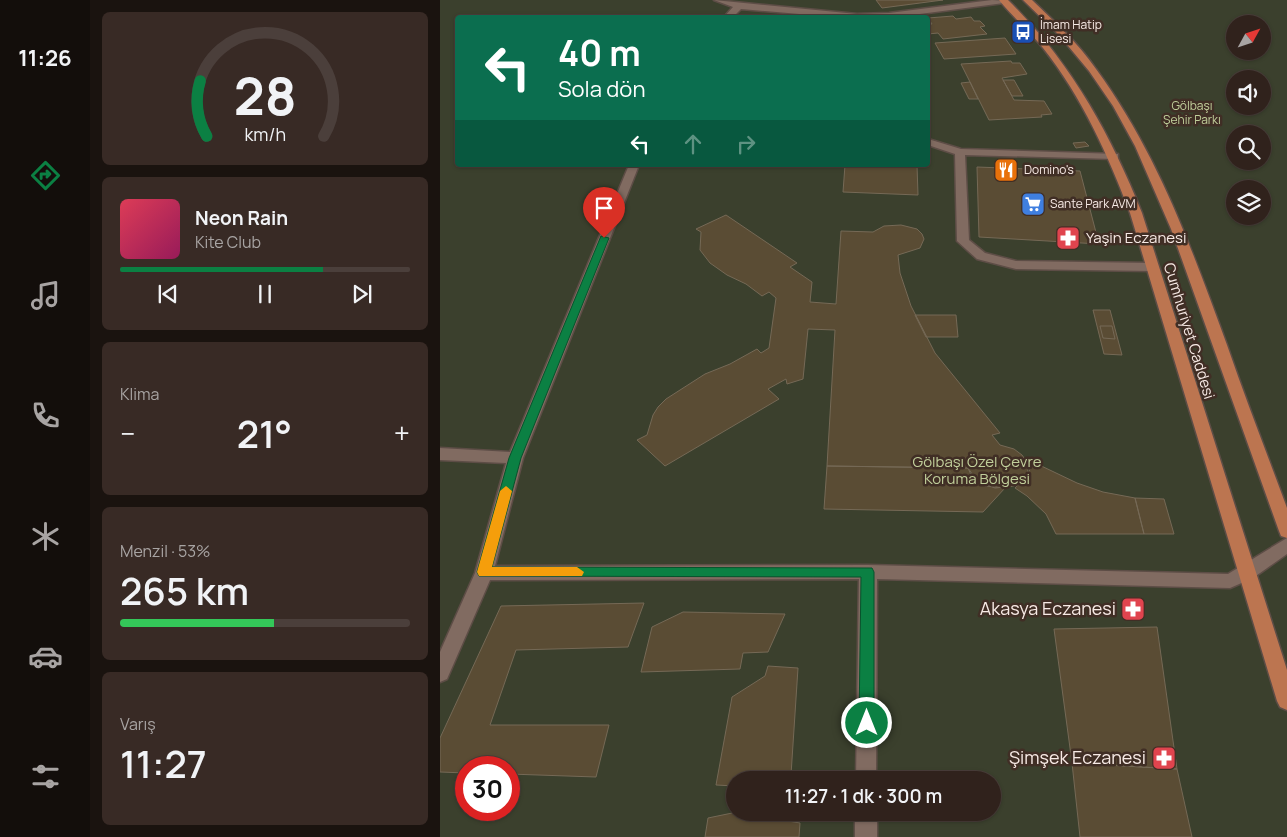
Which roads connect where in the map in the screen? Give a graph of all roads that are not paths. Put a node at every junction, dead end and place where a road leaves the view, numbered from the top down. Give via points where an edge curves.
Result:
1 (718, 0) edge
2 (794, 0) edge
3 (1027, 0) edge
4 (1004, 1) edge
5 (739, 6) junction
6 (784, 9) junction
7 (730, 15) edge
8 (930, 143) edge
9 (960, 152) junction
10 (1114, 156) junction
11 (633, 167) edge
12 (1152, 267) junction
13 (440, 454) edge
14 (515, 458) junction
15 (1287, 531) edge
16 (1287, 545) edge
17 (484, 572) junction
18 (868, 572) junction
19 (1247, 574) junction
20 (440, 673) edge
21 (1287, 701) edge
22 (866, 771) edge
23 (866, 821) edge
24 (866, 837) edge

1 - 5 street
2 - 6 street
3 - 15 main road, Cumhuriyet Caddesi via 1058,29 1092,69 1143,148 1173,218
4 - 6 street via 888,15 841,15
4 - 10 main road, Cumhuriyet Caddesi via 1028,25 1070,80 1092,113
5 - 6 street
5 - 7 street
8 - 9 street
9 - 10 street
9 - 12 street via 963,241 981,256 1016,265
10 - 12 main road, Cumhuriyet Caddesi
11 - 14 street
12 - 19 main road, Cumhuriyet Caddesi
13 - 14 street
14 - 17 street
16 - 19 street
17 - 18 street
17 - 20 street
18 - 19 street via 1230,582
18 - 22 street
19 - 21 main road, Cumhuriyet Caddesi
23 - 24 street

